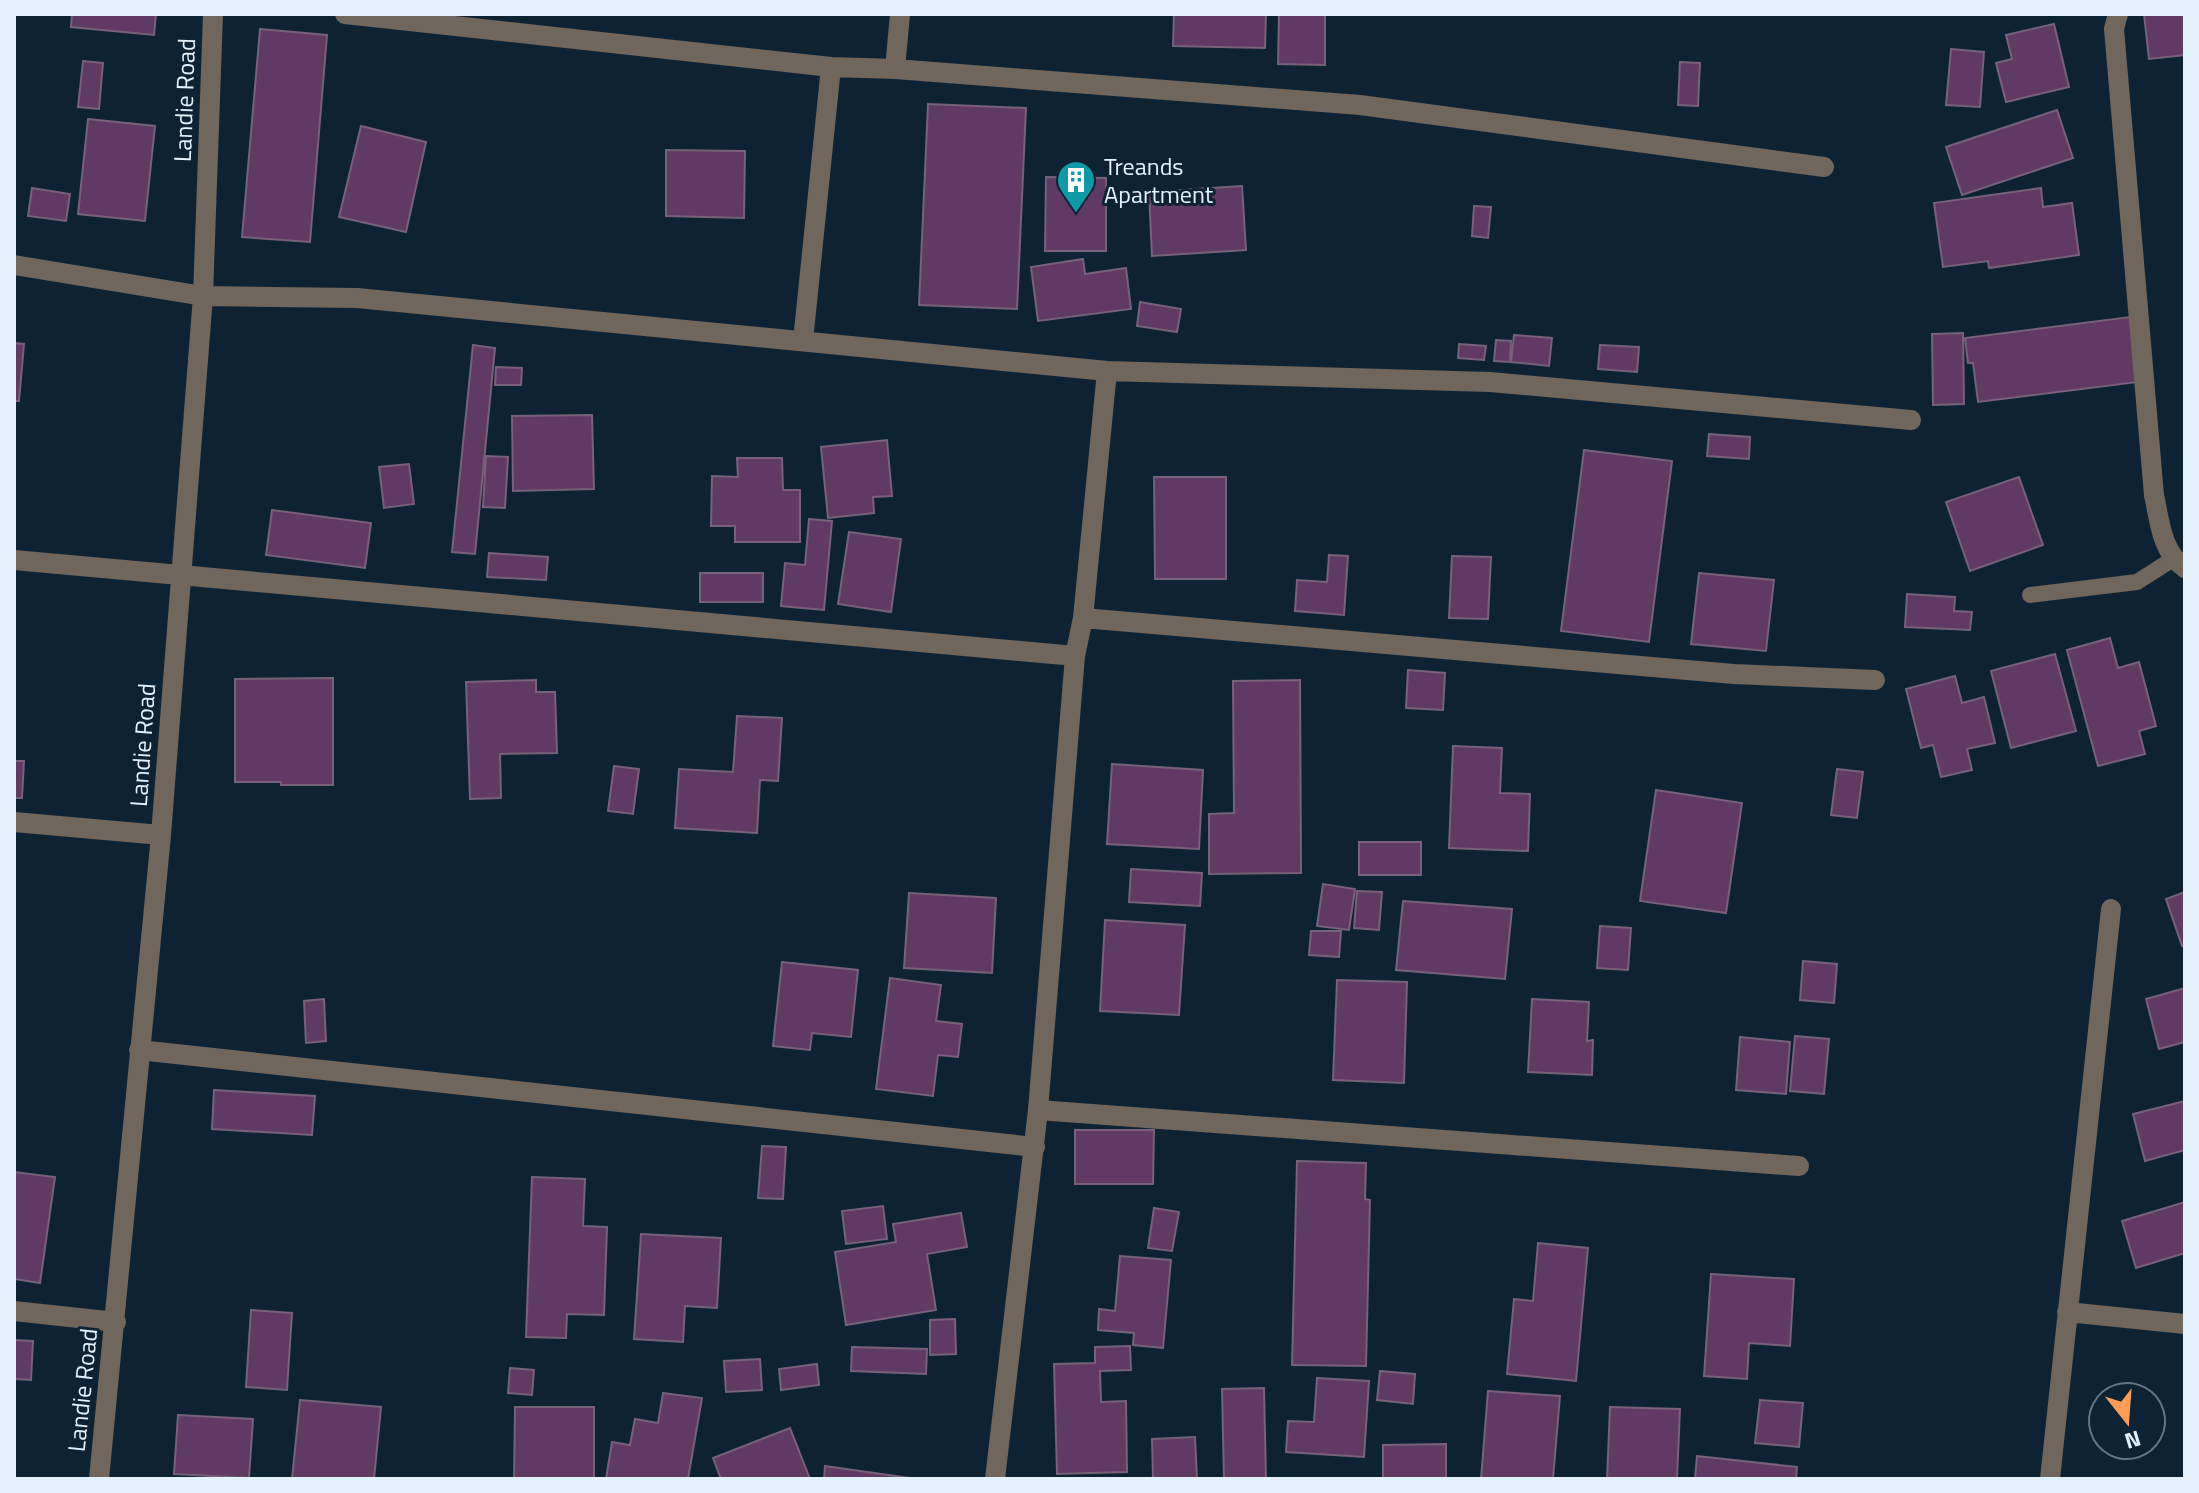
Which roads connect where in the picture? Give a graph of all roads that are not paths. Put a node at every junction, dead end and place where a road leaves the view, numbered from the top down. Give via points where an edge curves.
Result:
1 (213, 14) edge
2 (345, 14) edge
3 (900, 14) edge
4 (2118, 14) edge
5 (831, 67) junction
6 (895, 69) junction
7 (1824, 167) dead end
8 (14, 265) edge
9 (203, 296) junction
10 (803, 341) junction
11 (1107, 371) junction
12 (1911, 420) dead end
13 (14, 560) edge
14 (2179, 563) edge
15 (181, 577) junction
16 (2030, 595) dead end
17 (1083, 618) junction
18 (1075, 656) junction
19 (1875, 680) dead end
20 (14, 822) edge
21 (161, 835) junction
22 (2111, 909) dead end
23 (139, 1050) junction
24 (1038, 1110) junction
25 (1035, 1147) junction
26 (1799, 1166) dead end
27 (14, 1311) edge
28 (2067, 1312) junction
29 (116, 1322) junction
30 (2185, 1324) edge
31 (99, 1479) edge
32 (995, 1479) edge
33 (2050, 1479) edge

1 - 9 street, Landie Road
2 - 5 street
3 - 6 street
4 - 14 street via 2114,29 2154,495 2163,540
5 - 6 street
5 - 10 street
6 - 7 street via 1360,105
8 - 9 street
9 - 10 street via 357,298
9 - 15 street, Landie Road
10 - 11 street
11 - 12 street via 1490,382
11 - 17 street
13 - 15 street
14 - 16 lane via 2137,582
15 - 18 street
15 - 21 street, Landie Road
17 - 18 street
17 - 19 street via 1734,674
18 - 24 street
20 - 21 street
21 - 23 street, Landie Road
22 - 28 street
23 - 25 street
23 - 29 street, Landie Road
24 - 25 street
24 - 26 street
25 - 32 street
27 - 29 street
28 - 30 street
28 - 33 street
29 - 31 street, Landie Road

